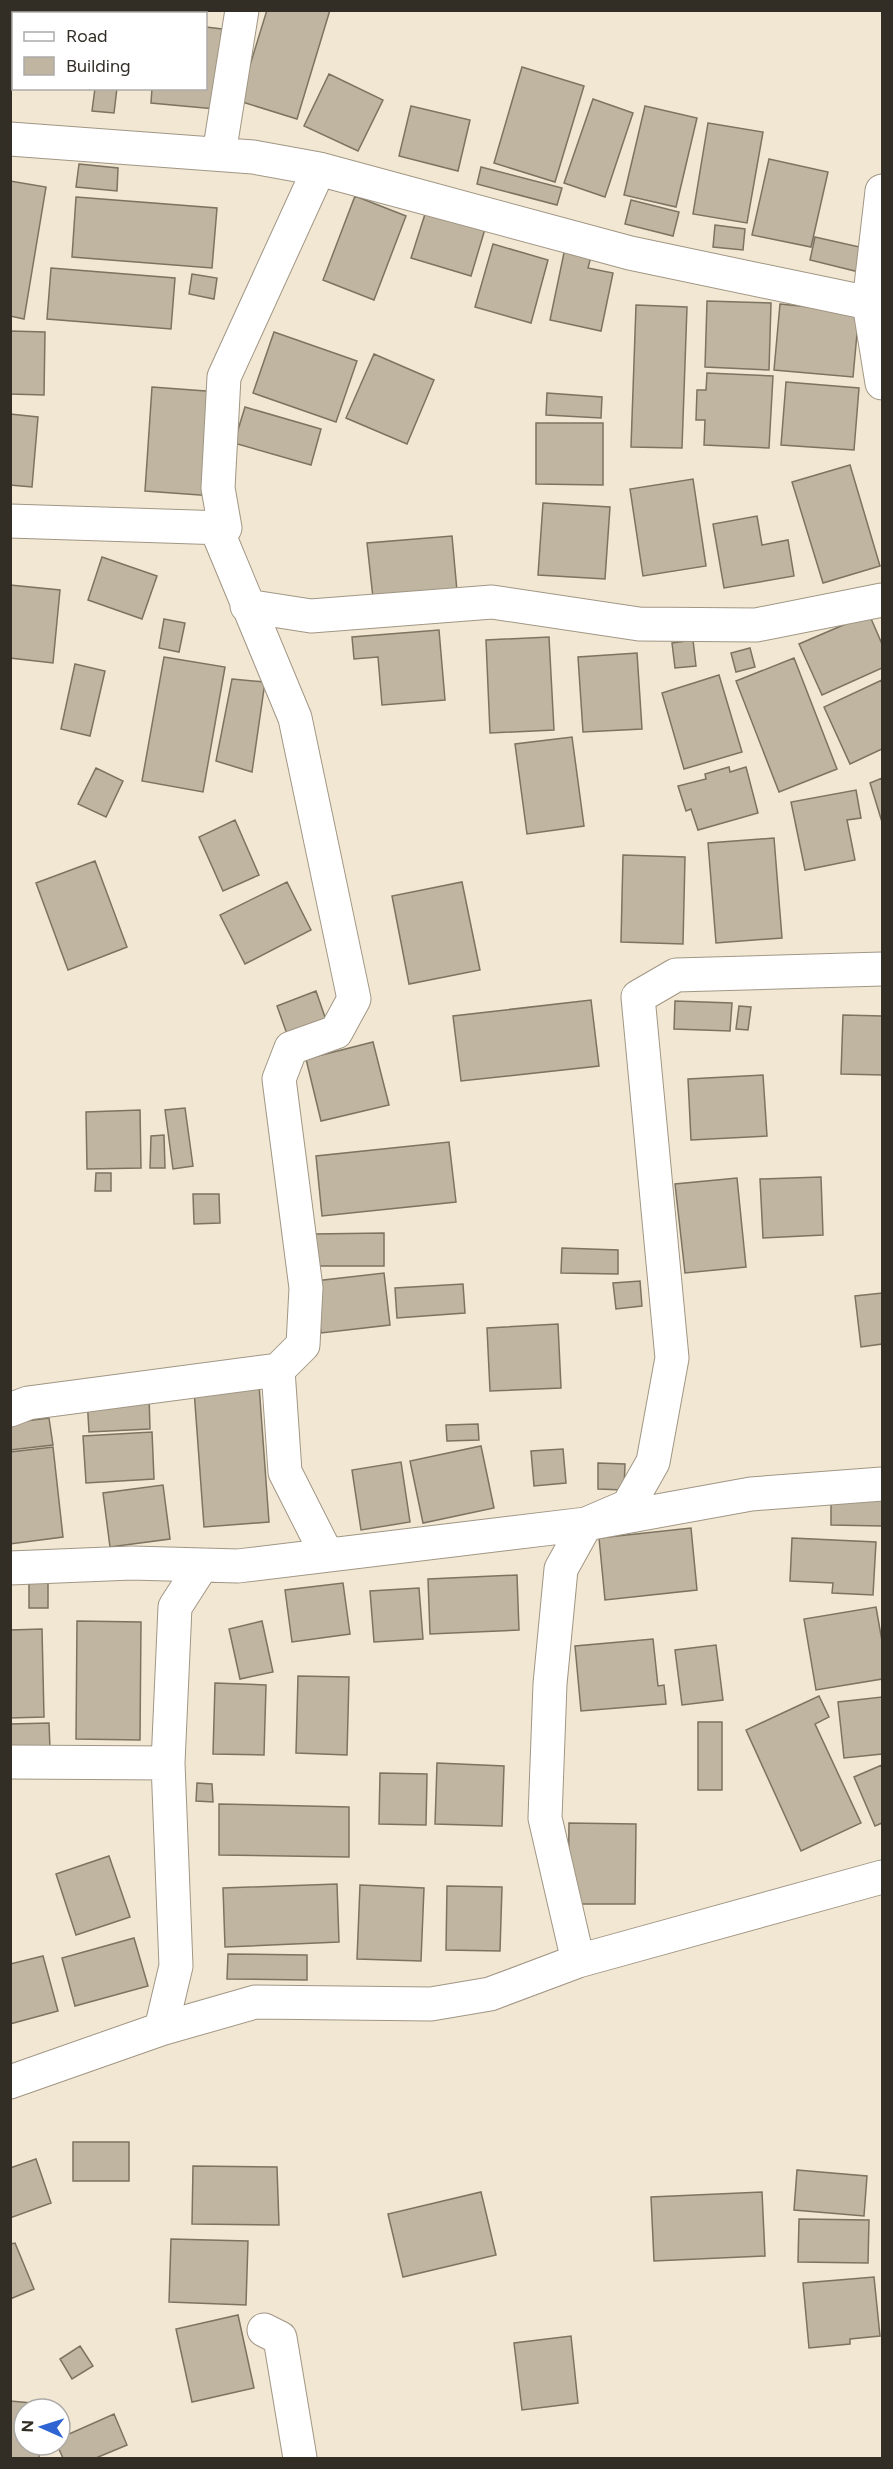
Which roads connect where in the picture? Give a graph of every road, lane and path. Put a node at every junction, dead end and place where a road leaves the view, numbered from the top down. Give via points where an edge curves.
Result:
1 (242, 10) edge
2 (10, 139) edge
3 (219, 154) junction
4 (319, 169) junction
5 (882, 192) edge
6 (869, 303) junction
7 (882, 383) edge
8 (10, 521) edge
9 (225, 528) junction
10 (882, 600) edge
11 (247, 606) junction
12 (882, 969) edge
13 (279, 1370) junction
14 (10, 1410) edge
15 (882, 1484) edge
16 (586, 1524) junction
17 (327, 1555) junction
18 (144, 1563) junction
19 (202, 1564) junction
20 (10, 1568) edge
21 (175, 1607) junction
22 (10, 1762) edge
23 (168, 1763) junction
24 (882, 1877) edge
25 (578, 1961) junction
26 (161, 2029) junction
27 (14, 2077) edge
28 (264, 2330) dead end
29 (300, 2458) edge

1 - 3 street
2 - 3 street
3 - 4 street
4 - 6 street via 630,253
4 - 9 street via 224,377 218,488
5 - 6 street
6 - 7 street
8 - 9 street
9 - 11 street via 219,535
10 - 11 street via 756,625 639,624 492,602 311,616
11 - 13 street via 296,718 354,999 336,1032 291,1048 279,1079 306,1287 303,1345
12 - 16 street via 676,975 638,997 672,1358 653,1462 628,1506
13 - 14 street via 28,1403
13 - 17 street via 285,1472
15 - 16 street via 751,1494
16 - 17 street
16 - 25 street via 561,1569 550,1684 545,1818
17 - 19 street via 238,1566
18 - 19 street
18 - 20 street
18 - 21 street
19 - 21 street
21 - 23 street
22 - 23 street
23 - 26 street via 176,1966
24 - 25 street
25 - 26 street via 490,1994 431,2004 255,2002
26 - 27 street
28 - 29 street via 280,2338

